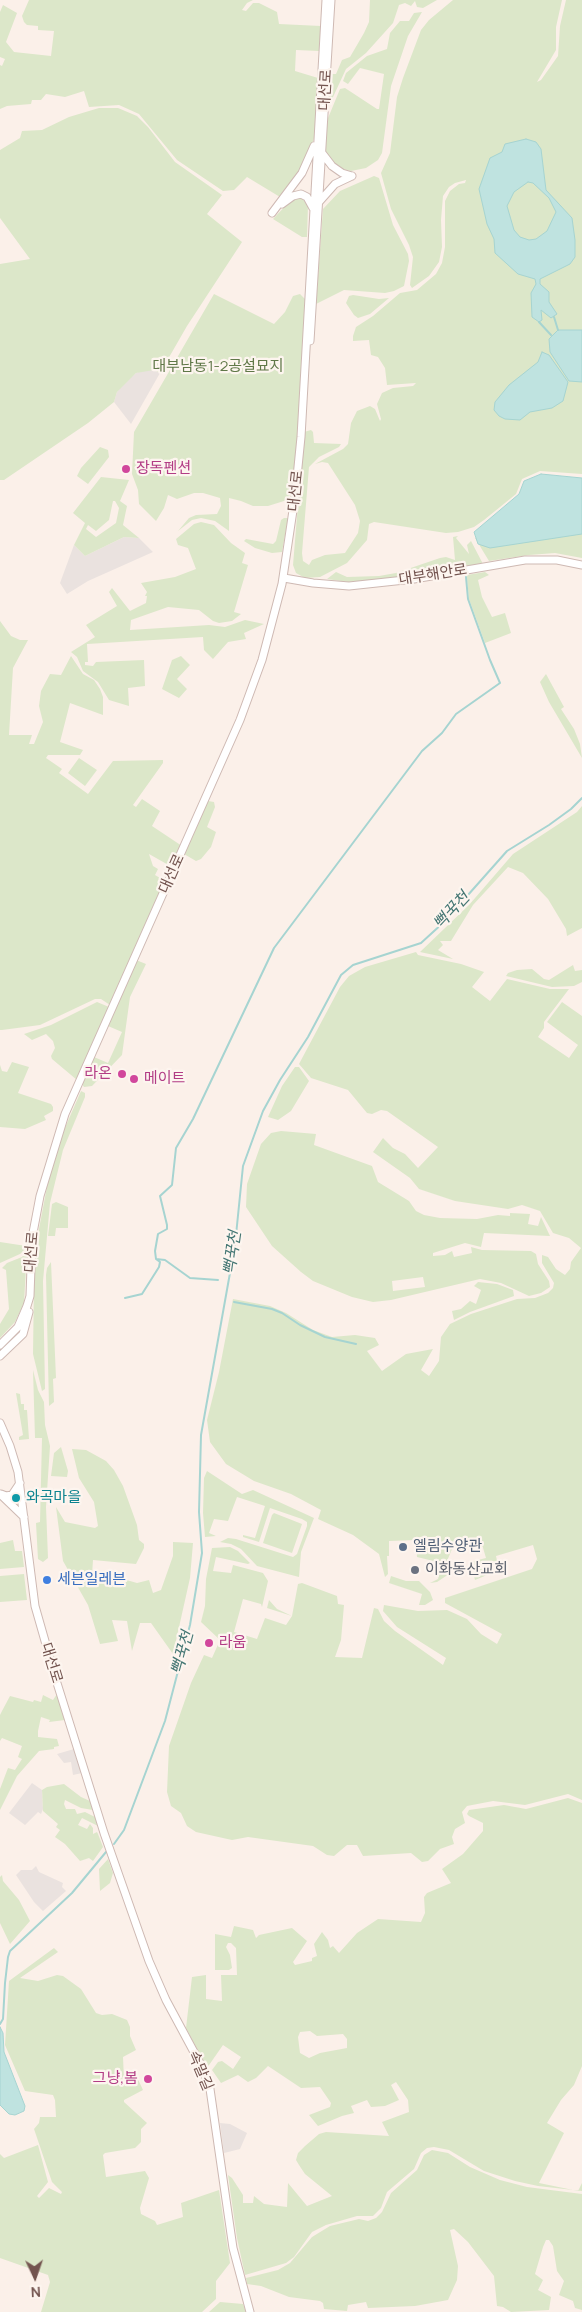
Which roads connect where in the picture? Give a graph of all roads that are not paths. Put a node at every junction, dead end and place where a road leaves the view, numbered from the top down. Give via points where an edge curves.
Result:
1 (326, 0) edge
2 (331, 0) edge
3 (317, 136) junction
4 (322, 153) junction
5 (319, 202) junction
6 (313, 208) junction
7 (304, 388) junction
8 (582, 565) edge
9 (284, 578) junction
10 (30, 1296) junction
11 (0, 1345) edge
12 (0, 1356) edge
13 (0, 1423) edge
14 (20, 1483) junction
15 (0, 1494) edge
16 (24, 1517) junction
17 (107, 1842) joint
18 (250, 2312) edge

1 - 3 street, 대선로
2 - 4 street, 대선로
3 - 6 street, 대선로
3 - 6 street via 306,167 272,213 297,194 307,197
4 - 5 street, 대선로
4 - 5 street via 332,166 352,176 335,184
5 - 7 street, 대선로 via 308,374
6 - 7 street, 대선로
7 - 9 street, 대선로 via 297,481
8 - 9 street, 대부해안로 via 557,560 525,560 414,579 349,586
9 - 10 street, 대선로 via 262,660 240,720 62,1122 40,1196 32,1238
10 - 11 street, 대선로 via 22,1321
10 - 12 street via 23,1334
13 - 14 street, 대선로
14 - 15 street via 12,1495
14 - 16 street, 대선로
15 - 16 street
16 - 17 street, 대선로 via 39,1622
17 - 18 street, 속말길 via 157,1979 210,2089 233,2248

